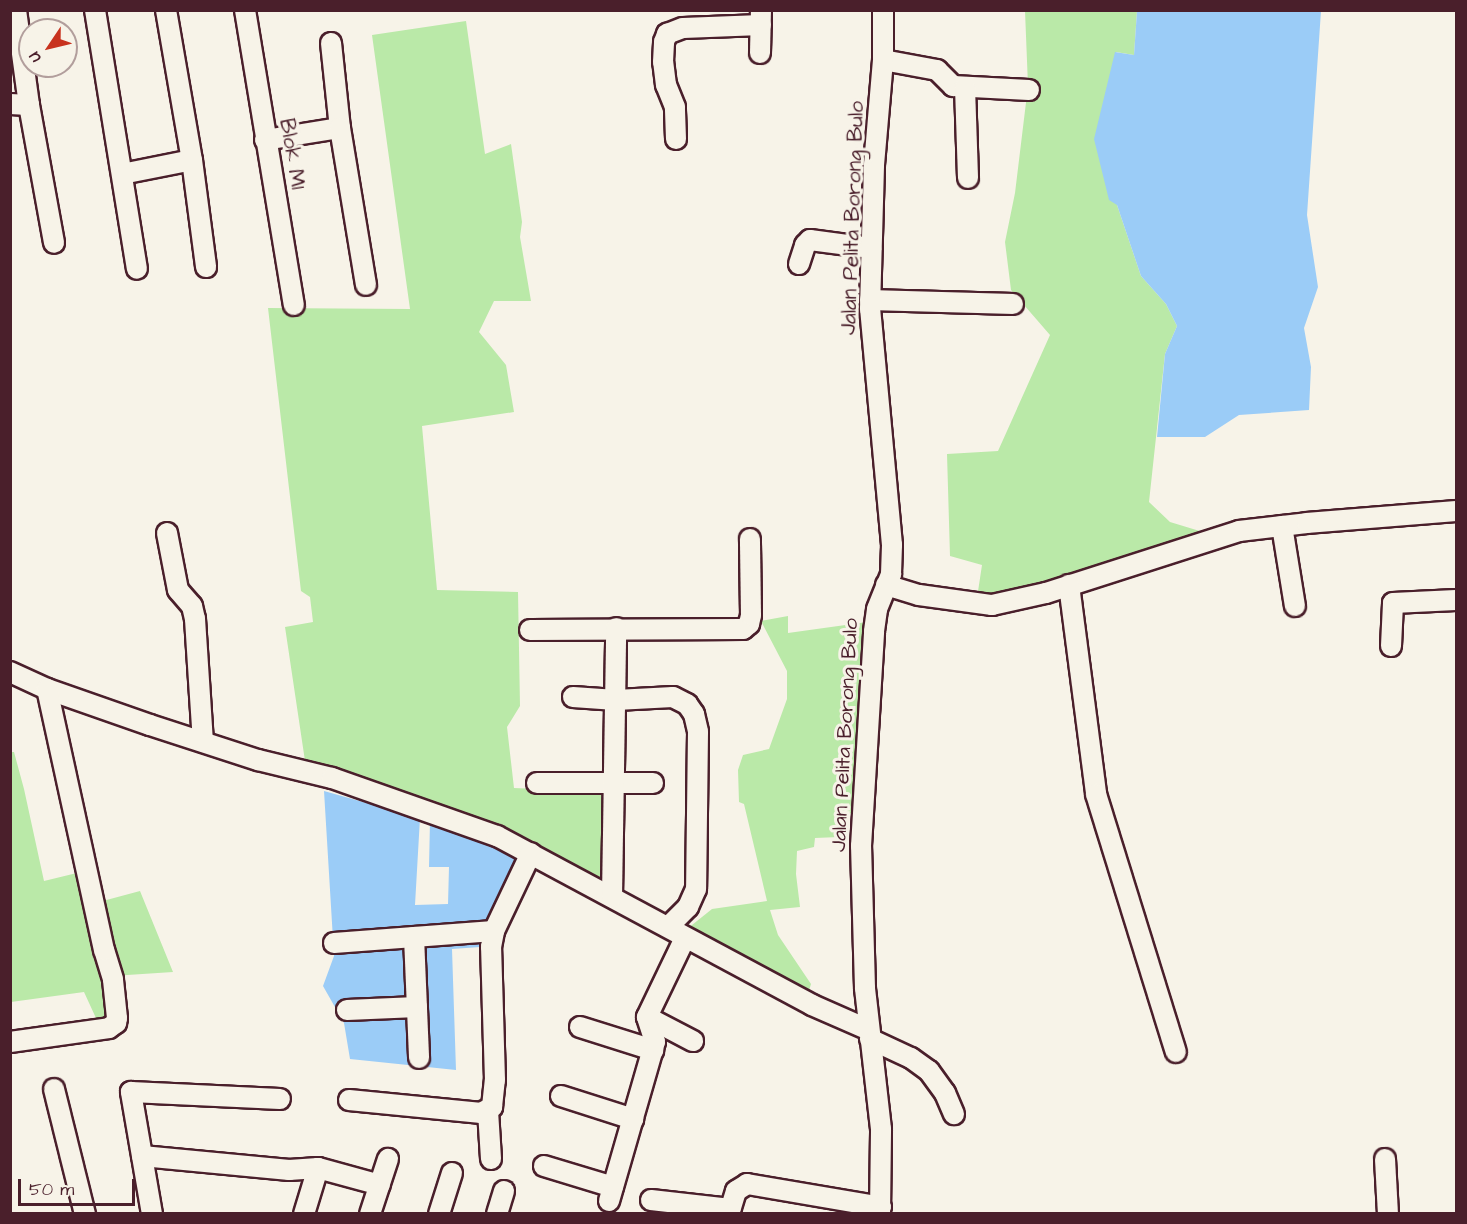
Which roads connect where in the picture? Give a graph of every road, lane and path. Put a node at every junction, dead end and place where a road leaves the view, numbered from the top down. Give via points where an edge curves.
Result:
1 (16, 10) edge
2 (95, 10) edge
3 (166, 10) edge
4 (245, 10) edge
5 (883, 10) edge
6 (761, 18) edge
7 (331, 43) dead end
8 (760, 53) dead end
9 (883, 60) junction
10 (965, 87) junction
11 (1029, 90) dead end
12 (20, 105) edge
13 (340, 128) junction
14 (265, 140) junction
15 (676, 140) dead end
16 (192, 160) junction
17 (122, 174) junction
18 (968, 178) dead end
19 (54, 243) dead end
20 (871, 248) junction
21 (799, 264) dead end
22 (206, 267) dead end
23 (137, 269) dead end
24 (366, 285) dead end
25 (870, 300) junction
26 (1013, 304) dead end
27 (294, 305) dead end
28 (1456, 511) edge
29 (1282, 526) junction
30 (166, 532) dead end
31 (750, 539) dead end
32 (886, 585) junction
33 (1069, 585) junction
34 (1456, 600) edge
35 (1295, 606) dead end
36 (616, 628) junction
37 (530, 630) dead end
38 (1391, 646) dead end
39 (10, 672) edge
40 (47, 689) junction
41 (573, 697) dead end
42 (616, 700) junction
43 (203, 742) junction
44 (537, 783) dead end
45 (653, 783) dead end
46 (613, 784) junction
47 (531, 853) junction
48 (612, 897) junction
49 (668, 927) junction
50 (494, 930) junction
51 (414, 937) junction
52 (686, 938) junction
53 (334, 943) dead end
54 (417, 1007) junction
55 (347, 1010) dead end
56 (647, 1017) junction
57 (580, 1027) dead end
58 (869, 1035) junction
59 (693, 1041) dead end
60 (10, 1042) edge
61 (653, 1050) junction
62 (1176, 1052) dead end
63 (419, 1058) dead end
64 (54, 1089) dead end
65 (561, 1096) dead end
66 (280, 1099) dead end
67 (349, 1100) dead end
68 (488, 1111) junction
69 (954, 1114) dead end
70 (633, 1119) junction
71 (142, 1156) junction
72 (388, 1159) dead end
73 (491, 1159) dead end
74 (1385, 1159) dead end
75 (544, 1166) dead end
76 (318, 1168) junction
77 (452, 1173) dead end
78 (380, 1185) junction
79 (504, 1191) dead end
80 (651, 1200) dead end
81 (881, 1210) edge
82 (730, 1211) edge
83 (85, 1214) edge
84 (152, 1214) edge
85 (304, 1214) edge
86 (370, 1214) edge
87 (439, 1214) edge
88 (497, 1214) edge
89 (1388, 1214) edge

1 - 12 street
2 - 17 street
3 - 16 street
4 - 14 street, Blok M1
5 - 9 street, Jalan Pelita Borong Bulo
6 - 8 street
6 - 15 street via 683,28 667,34 663,62 676,114
7 - 13 street
9 - 10 street via 930,68 944,74 949,84
9 - 20 street, Jalan Pelita Borong Bulo
10 - 11 street
10 - 18 street
12 - 19 street
13 - 14 street
13 - 24 street
14 - 27 street, Blok M1
16 - 17 street
16 - 22 street
17 - 23 street
20 - 21 street via 810,240
20 - 25 street, Jalan Pelita Borong Bulo
25 - 26 street
25 - 32 street, Jalan Pelita Borong Bulo via 892,545 891,574
28 - 29 street
29 - 33 street via 1239,531
29 - 35 street
30 - 43 street via 178,590 192,606 195,619
31 - 36 street via 751,615 743,629
32 - 33 street via 919,595 992,605
32 - 58 street, Jalan Pelita Borong Bulo via 874,631 861,846
33 - 62 street via 1096,794
34 - 38 street via 1393,603
36 - 37 street
36 - 42 street
39 - 40 street
40 - 43 street
40 - 60 street via 113,978 117,1018 109,1028
41 - 42 street
42 - 46 street
42 - 49 street via 664,697 683,701 694,714 698,732 696,889 688,907
43 - 47 street via 422,808
44 - 46 street
45 - 46 street
46 - 48 street
47 - 48 street
47 - 50 street
48 - 49 street
49 - 52 street
50 - 51 street
50 - 68 street via 491,947 495,1080 492,1107
51 - 53 street
51 - 54 street
52 - 56 street
52 - 58 street
54 - 55 street
54 - 63 street
56 - 59 street
56 - 61 street via 655,1042
57 - 61 street
58 - 69 street via 929,1071
58 - 81 street, Jalan Pelita Borong Bulo via 880,1130
61 - 70 street
64 - 83 street
65 - 70 street
66 - 71 street via 131,1092
67 - 68 street
68 - 73 street
70 - 75 street via 611,1194
71 - 76 street via 289,1170
71 - 84 street
72 - 78 street
74 - 89 street
76 - 78 street
76 - 85 street
77 - 87 street
78 - 86 street
79 - 88 street
80 - 82 street
81 - 82 street via 747,1184 736,1191

